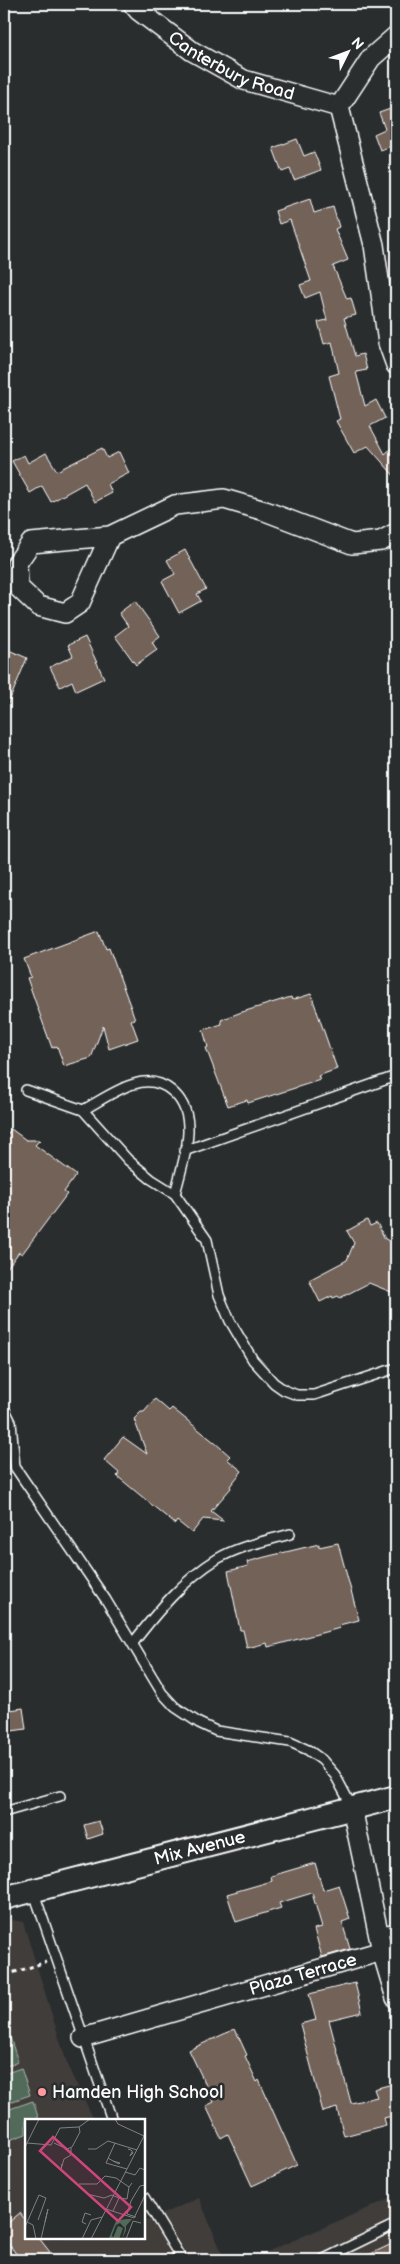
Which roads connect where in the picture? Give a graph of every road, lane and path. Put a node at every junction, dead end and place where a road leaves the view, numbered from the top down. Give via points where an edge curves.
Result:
1 (133, 4) edge
2 (396, 36) edge
3 (339, 108) junction
4 (396, 365) edge
5 (396, 533) edge
6 (110, 536) junction
7 (396, 1076) edge
8 (26, 1090) dead end
9 (83, 1110) junction
10 (184, 1151) junction
11 (175, 1194) junction
12 (396, 1368) edge
13 (4, 1408) edge
14 (290, 1534) dead end
15 (133, 1643) junction
16 (60, 1796) dead end
17 (396, 1796) edge
18 (352, 1808) junction
19 (4, 1812) edge
20 (33, 1889) junction
21 (4, 1898) edge
22 (396, 1928) edge
23 (380, 1942) junction
24 (56, 1959) junction
25 (4, 1970) edge
26 (5, 1976) edge
27 (396, 1998) edge
28 (83, 2038) junction
29 (112, 2119) edge
30 (145, 2199) edge
31 (396, 2224) edge
32 (182, 2260) edge
33 (322, 2260) edge

1 - 3 street, Canterbury Road via 192,51 244,80
2 - 3 street via 371,58
3 - 4 street via 374,245 388,343
5 - 6 street via 381,541 352,544 224,499 175,505
6 - 6 street via 80,603 65,613 38,606 18,587 17,563 31,543
7 - 10 lane
8 - 9 lane
9 - 10 lane via 134,1084 157,1082 174,1091 181,1103 188,1126
9 - 11 lane via 128,1160
10 - 11 lane
11 - 12 lane via 207,1240 230,1321 253,1360 274,1383 297,1395 314,1395
13 - 15 lane via 11,1422 15,1467
14 - 15 lane via 218,1558 192,1577 160,1609
15 - 18 lane via 158,1687 175,1707 216,1731 290,1742 308,1750 335,1775
16 - 19 lane
17 - 18 street, Mix Avenue
18 - 20 street, Mix Avenue
18 - 23 street
20 - 21 street, Mix Avenue
20 - 24 lane
22 - 23 lane
23 - 27 street
23 - 28 street, Plaza Terrace
24 - 26 path
24 - 28 lane
25 - 26 path
28 - 29 lane
30 - 32 lane
31 - 33 lane

